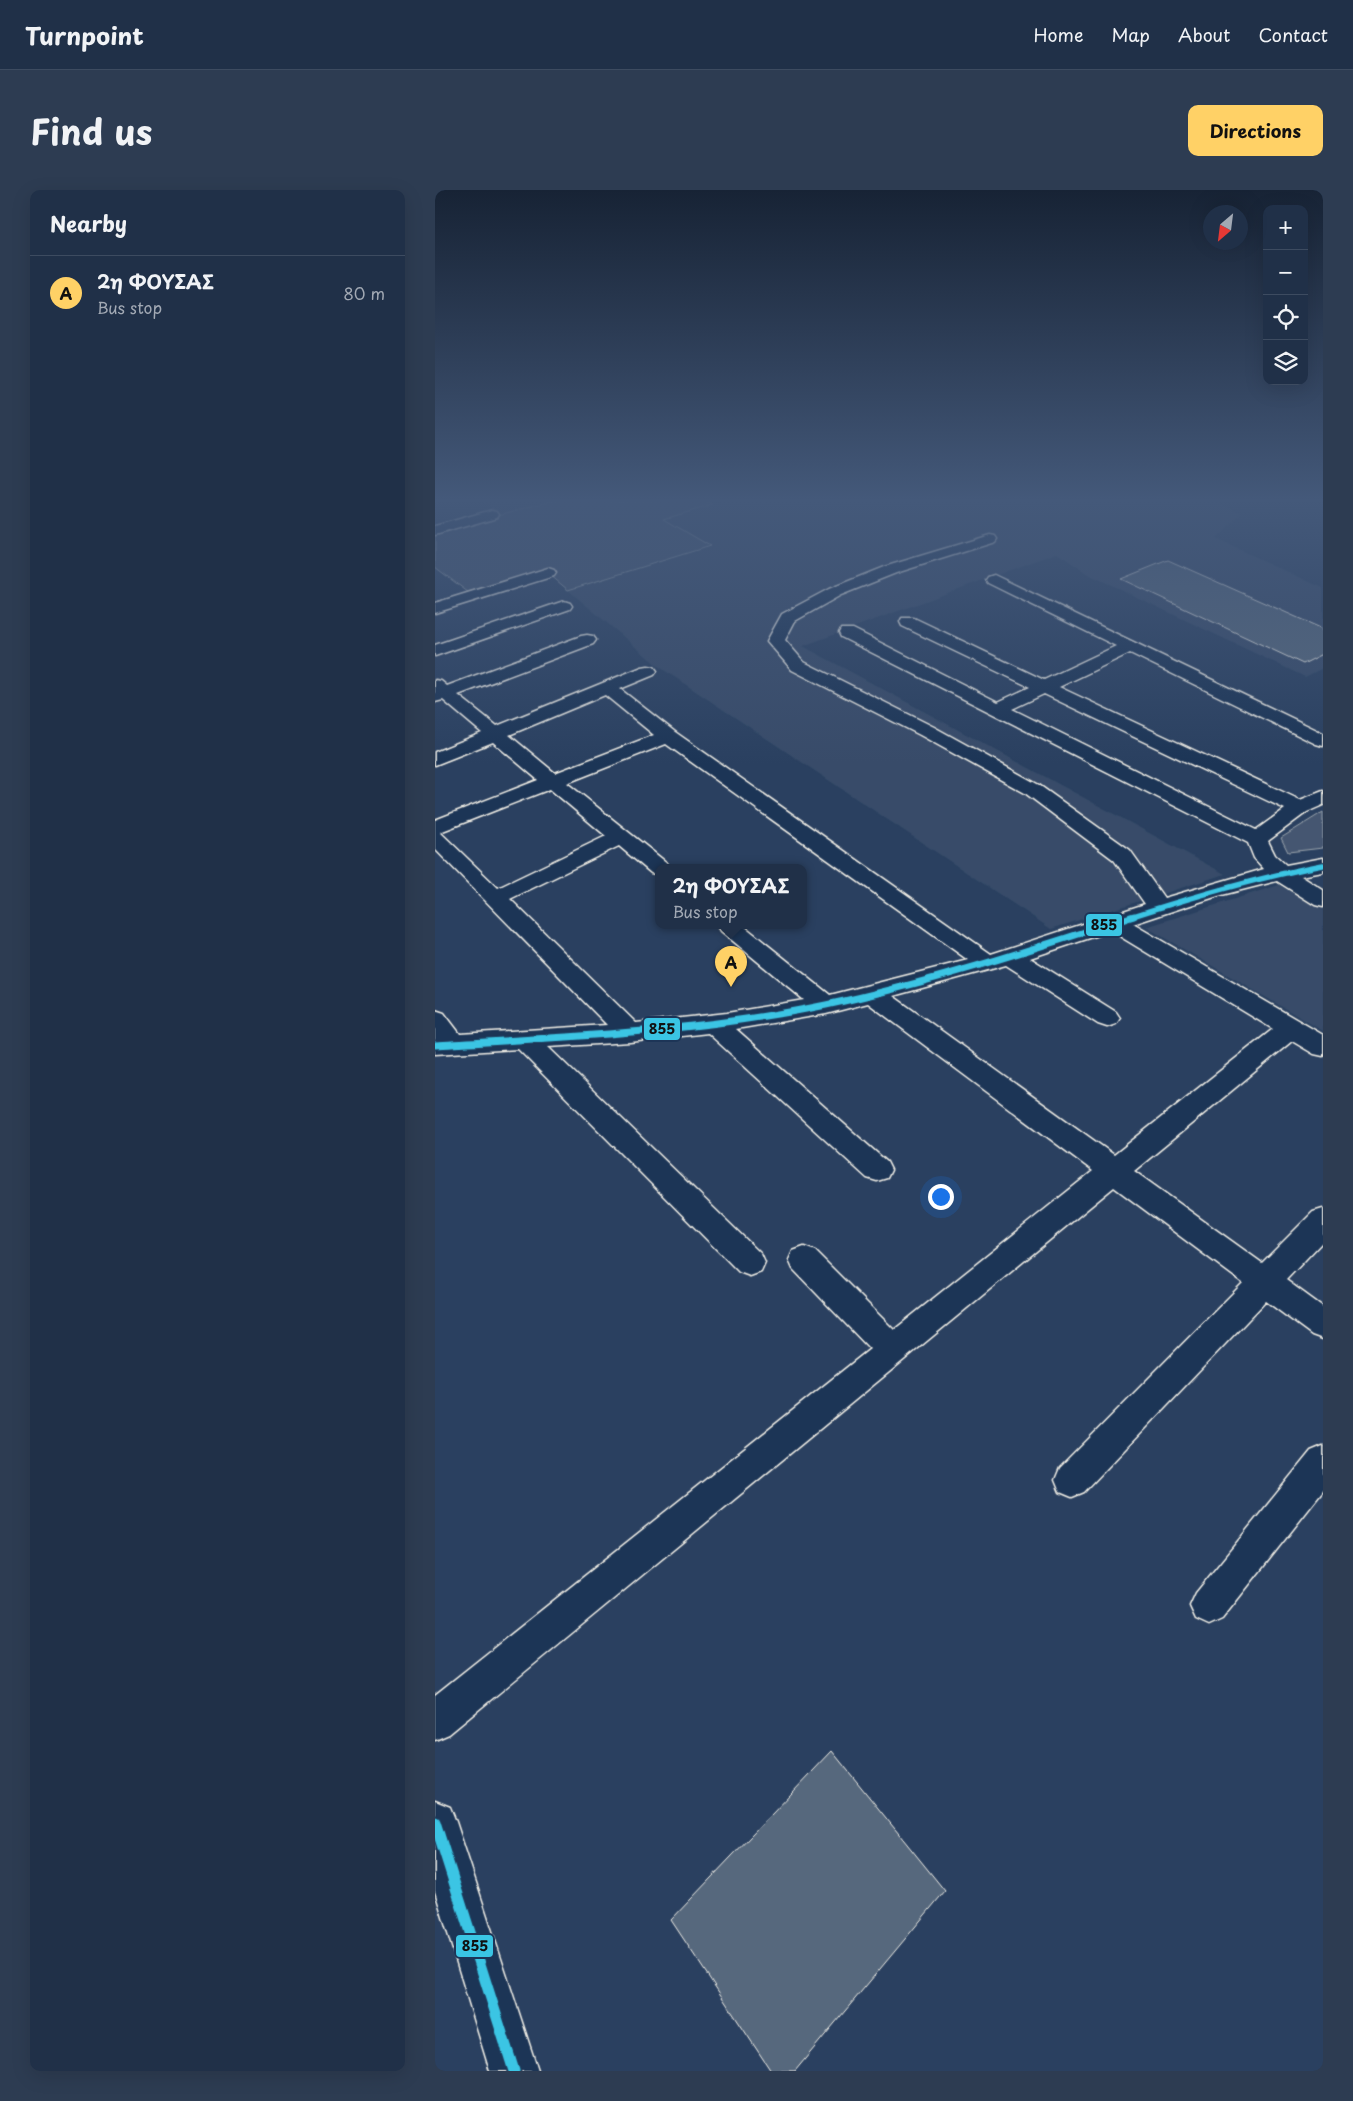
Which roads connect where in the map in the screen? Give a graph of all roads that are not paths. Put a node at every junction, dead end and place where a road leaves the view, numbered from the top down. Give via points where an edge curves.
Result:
1 (500, 588) edge
2 (846, 588) edge
3 (1011, 588) edge
4 (564, 606) dead end
5 (435, 608) edge
6 (908, 622) dead end
7 (847, 633) dead end
8 (587, 640) dead end
9 (1131, 646) junction
10 (435, 651) edge
11 (648, 672) dead end
12 (1044, 686) junction
13 (607, 688) junction
14 (438, 692) edge
15 (997, 708) junction
16 (495, 734) junction
17 (669, 736) junction
18 (1323, 740) edge
19 (435, 759) edge
20 (553, 782) junction
21 (1323, 797) edge
22 (1300, 808) junction
23 (435, 827) edge
24 (621, 837) junction
25 (435, 838) edge
26 (1257, 840) junction
27 (655, 865) edge
28 (1323, 865) edge
29 (1281, 873) junction
30 (495, 898) junction
31 (1323, 900) edge
32 (1159, 908) junction
33 (1114, 923) junction
34 (733, 929) edge
35 (998, 959) junction
36 (872, 993) junction
37 (826, 1005) junction
38 (1107, 1018) dead end
39 (435, 1019) edge
40 (713, 1023) junction
41 (1291, 1028) junction
42 (630, 1033) junction
43 (525, 1040) junction
44 (444, 1045) edge
45 (1323, 1047) edge
46 (877, 1170) dead end
47 (1114, 1171) junction
48 (1323, 1221) edge
49 (804, 1260) dead end
50 (751, 1263) dead end
51 (1264, 1282) junction
52 (1323, 1325) edge
53 (893, 1350) junction
54 (1323, 1463) edge
55 (1072, 1480) dead end
56 (1209, 1606) dead end
57 (435, 1720) edge
58 (435, 1822) edge
59 (514, 2071) edge

1 - 5 street
2 - 32 street via 788,618 776,641 798,666 1032,789 1122,855
3 - 9 street
4 - 10 street
6 - 12 street
7 - 15 street
8 - 14 street
9 - 12 street
9 - 18 street
11 - 13 street
12 - 15 street
12 - 22 street
13 - 16 street
13 - 17 street
14 - 16 street
15 - 26 street
16 - 19 street
16 - 20 street
17 - 20 street
17 - 35 street
20 - 23 street
20 - 24 street
21 - 22 street
22 - 26 street
24 - 27 street
24 - 30 street
25 - 30 street
26 - 29 street via 1265,858
28 - 29 street
29 - 31 street
29 - 32 street
30 - 42 street
32 - 33 street
33 - 35 street
33 - 41 street
34 - 37 street
35 - 36 street
35 - 38 street
36 - 37 street
36 - 47 street
37 - 40 street
39 - 44 street
40 - 42 street
40 - 46 street
41 - 45 street
41 - 47 street
42 - 43 street
43 - 44 street
43 - 50 street
47 - 51 street
47 - 53 street
48 - 51 street
49 - 53 street
51 - 52 street
51 - 55 street
53 - 57 street
54 - 56 street
58 - 59 street

